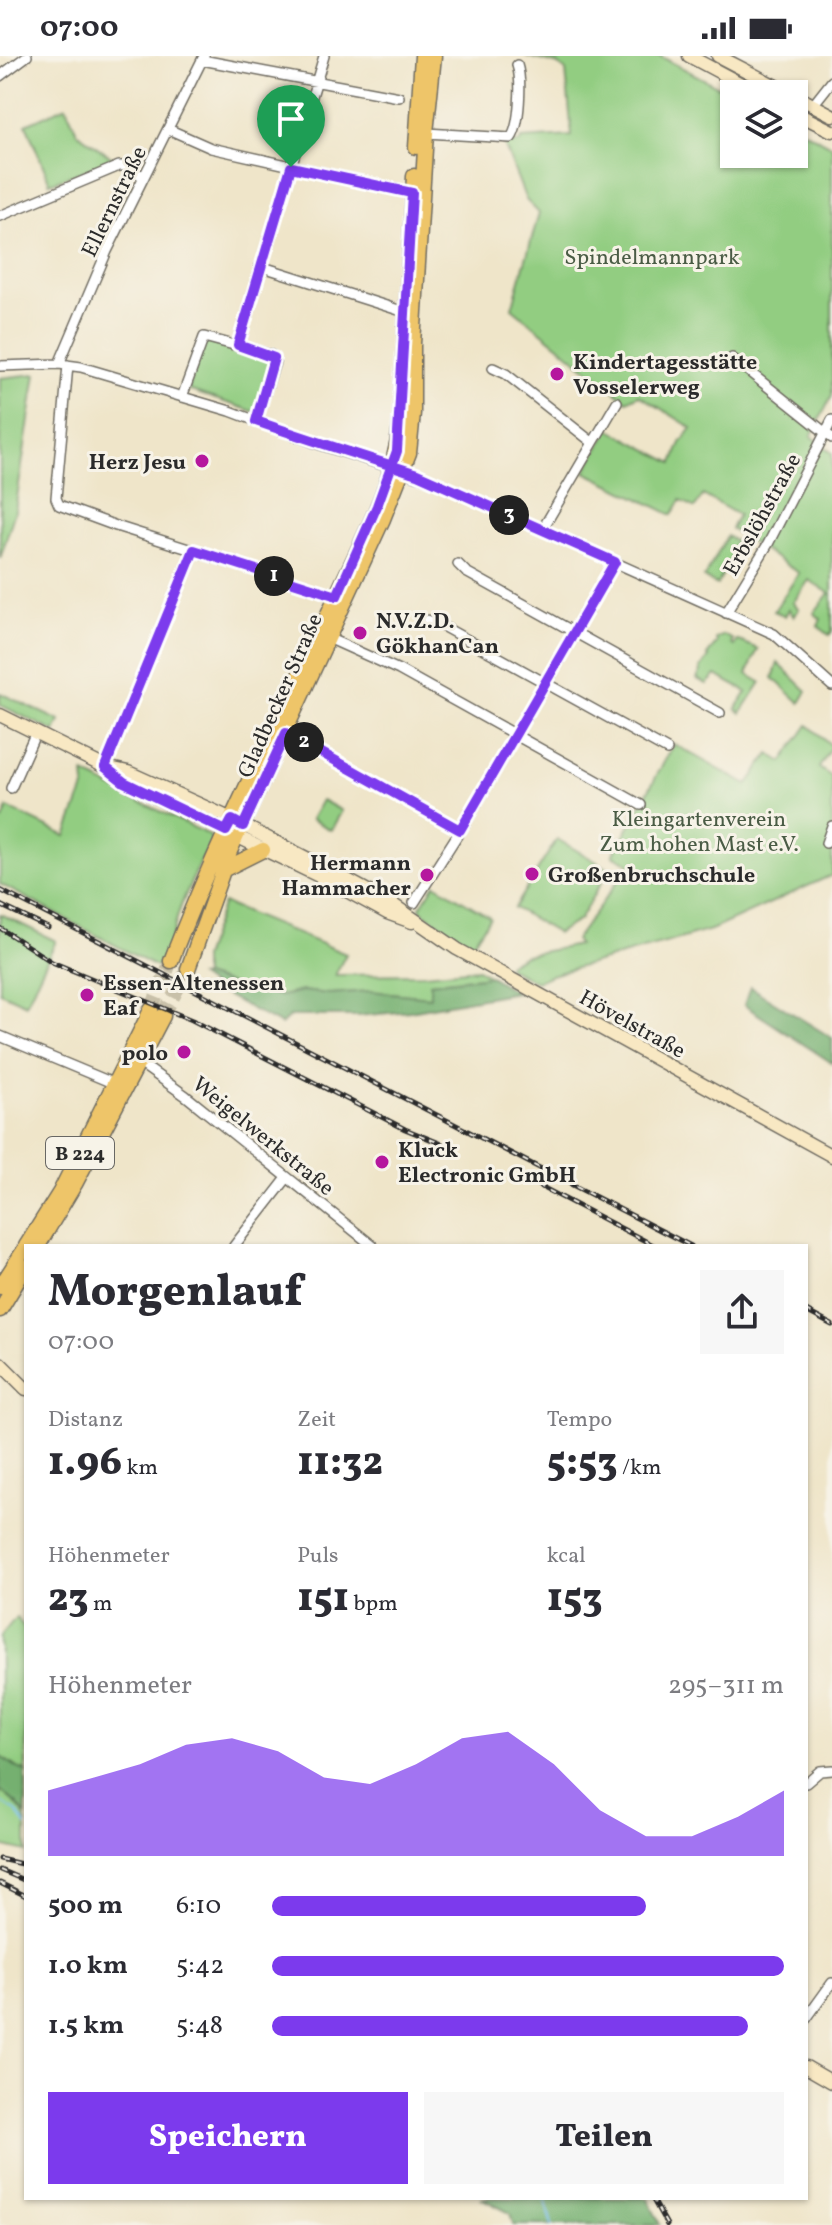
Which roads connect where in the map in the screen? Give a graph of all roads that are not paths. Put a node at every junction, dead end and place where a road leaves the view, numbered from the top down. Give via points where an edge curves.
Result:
1 (27, 56) edge
2 (324, 56) edge
3 (422, 56) edge
4 (434, 56) edge
5 (689, 56) edge
6 (718, 56) edge
7 (203, 58) edge
8 (517, 65) dead end
9 (0, 76) edge
10 (317, 80) junction
11 (734, 80) edge
12 (764, 80) edge
13 (832, 81) edge
14 (399, 97) dead end
15 (808, 102) edge
16 (813, 105) junction
17 (808, 109) edge
18 (832, 115) edge
19 (808, 119) edge
20 (168, 129) junction
21 (832, 131) edge
22 (426, 133) junction
23 (291, 167) junction
24 (144, 177) junction
25 (412, 193) junction
26 (0, 216) edge
27 (260, 266) junction
28 (405, 312) junction
29 (238, 345) junction
30 (732, 358) dead end
31 (64, 364) junction
32 (0, 366) edge
33 (493, 368) dead end
34 (182, 397) junction
35 (617, 402) dead end
36 (832, 420) edge
37 (256, 421) junction
38 (829, 435) edge
39 (592, 442) junction
40 (398, 468) junction
41 (542, 530) junction
42 (194, 550) junction
43 (615, 562) junction
44 (458, 564) dead end
45 (337, 596) junction
46 (726, 613) junction
47 (427, 620) dead end
48 (576, 632) junction
49 (328, 638) junction
50 (547, 683) junction
51 (832, 686) edge
52 (720, 713) dead end
53 (0, 715) edge
54 (36, 732) junction
55 (286, 733) junction
56 (516, 735) junction
57 (667, 750) dead end
58 (105, 767) junction
59 (11, 788) dead end
60 (641, 805) dead end
61 (832, 826) edge
62 (234, 829) junction
63 (460, 830) junction
64 (826, 843) dead end
65 (263, 850) junction
66 (223, 870) junction
67 (414, 903) dead end
68 (416, 923) junction
69 (171, 961) tunnel mouth
70 (188, 969) tunnel mouth
71 (157, 1013) tunnel mouth
72 (0, 1036) edge
73 (134, 1060) junction
74 (115, 1084) junction
75 (832, 1156) edge
76 (287, 1178) junction
77 (27, 1244) edge
78 (39, 1244) edge
79 (236, 1244) edge
80 (370, 1244) edge
81 (24, 1249) edge
82 (24, 1270) edge
83 (0, 1287) edge
84 (0, 1310) edge
85 (0, 1363) edge
86 (24, 1387) edge
87 (832, 1770) edge
88 (808, 1781) edge
89 (832, 1983) edge
90 (808, 2016) edge
91 (808, 2068) edge
92 (832, 2082) edge

1 - 9 street
2 - 10 street
3 - 25 main road, Gladbecker Straße
4 - 22 main road, Gladbecker Straße
5 - 11 main road
6 - 12 main road
7 - 10 street
7 - 20 street, Ellernstraße
8 - 22 street via 516,128 511,138
10 - 14 street
10 - 23 street
13 - 16 street
15 - 16 main road
16 - 17 main road
16 - 18 main road
19 - 21 main road
20 - 23 street via 211,148
20 - 24 street, Ellernstraße
22 - 40 main road, Gladbecker Straße via 413,413 410,445
23 - 25 street
23 - 27 street
24 - 26 street via 119,166
24 - 31 street, Ellernstraße via 107,251
25 - 28 main road, Gladbecker Straße
27 - 28 street
27 - 29 street
28 - 40 main road, Gladbecker Straße
29 - 34 street via 204,337
29 - 37 street via 274,358
30 - 38 street
31 - 32 street
31 - 34 street
31 - 42 street, Ellernstraße via 57,502
33 - 39 street
34 - 37 street
35 - 39 street
36 - 38 street, Erbslöhstraße
37 - 40 street
38 - 46 street, Erbslöhstraße
39 - 41 street
40 - 41 street
40 - 45 main road, Gladbecker Straße
40 - 49 main road, Gladbecker Straße
41 - 43 street
42 - 45 street
42 - 58 street
43 - 46 street
43 - 48 street
44 - 48 street
45 - 62 main road, Gladbecker Straße
46 - 51 street via 783,640
47 - 50 street
48 - 50 street
48 - 52 street
49 - 55 main road, Gladbecker Straße
49 - 56 street via 399,670
50 - 56 street
50 - 57 street
53 - 54 main road, Hövelstraße
54 - 58 main road, Hövelstraße
54 - 59 street
55 - 62 main road, Gladbecker Straße
55 - 63 street
56 - 60 street
56 - 63 street
58 - 62 main road, Hövelstraße via 128,772
61 - 64 street
62 - 65 main road, Hövelstraße
62 - 66 main road, Gladbecker Straße
62 - 68 main road, Hövelstraße via 386,901
62 - 69 main road, Gladbecker Straße
63 - 67 street
65 - 66 main road
65 - 68 main road, Hövelstraße
66 - 70 main road, Gladbecker Straße
68 - 75 main road, Hövelstraße
71 - 73 main road, B 224
72 - 74 street
73 - 74 main road, B 224
73 - 76 street, Weigelwerkstraße
73 - 78 main road, B 224
74 - 77 main road, B 224
76 - 79 street
76 - 80 street, Weigelwerkstraße
81 - 83 main road, B 224
82 - 84 main road
85 - 86 main road
87 - 88 street via 820,1771
89 - 90 street
91 - 92 main road

